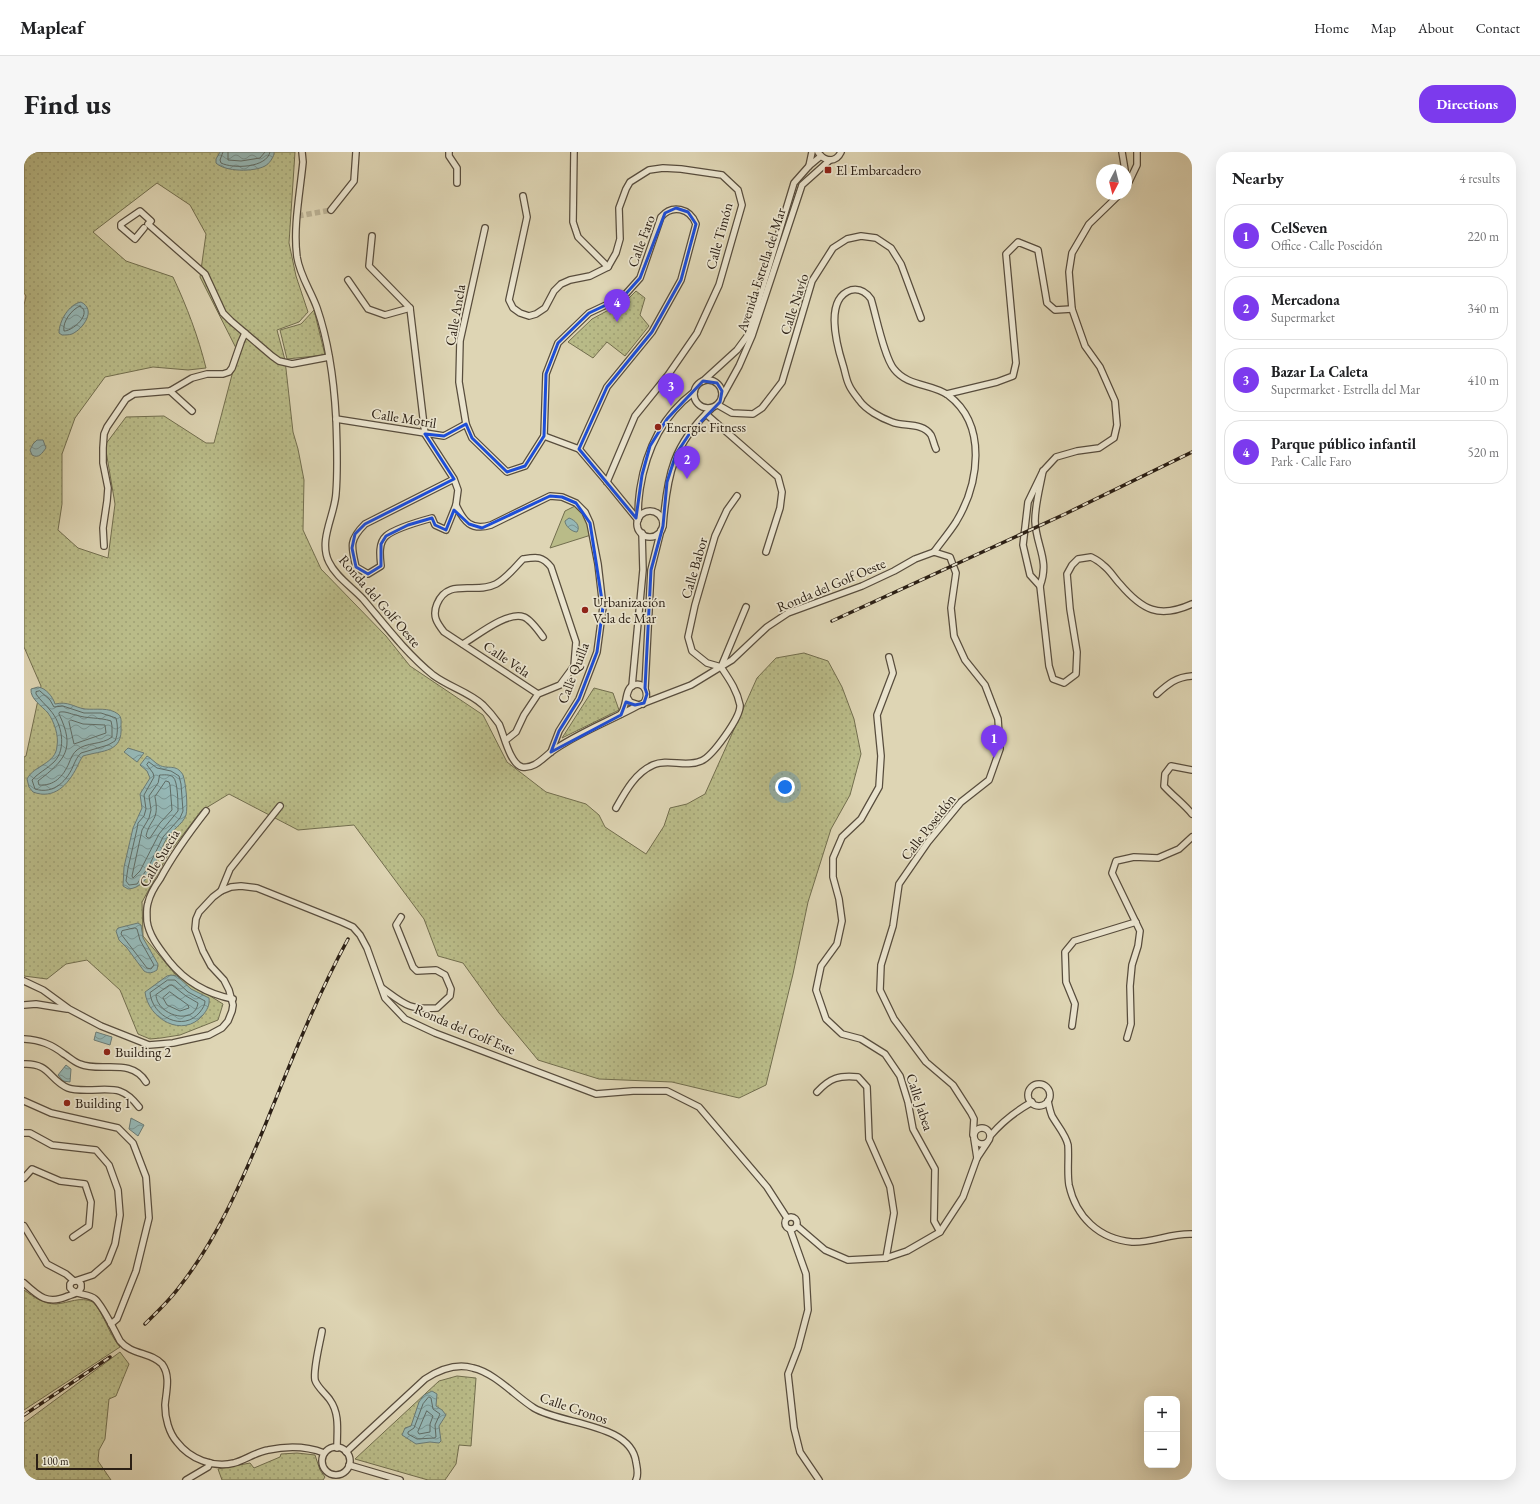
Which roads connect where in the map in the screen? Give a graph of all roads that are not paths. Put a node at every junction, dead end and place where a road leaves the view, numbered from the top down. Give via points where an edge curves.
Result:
1 (302, 152) edge
2 (356, 152) edge
3 (449, 152) edge
4 (574, 152) edge
5 (812, 152) edge
6 (842, 152) edge
7 (1122, 152) edge
8 (1137, 152) edge
9 (820, 154) edge
10 (830, 160) junction
11 (1124, 164) edge
12 (809, 166) junction
13 (1132, 176) edge
14 (457, 183) dead end
15 (523, 196) dead end
16 (1114, 200) edge
17 (331, 210) tunnel mouth
18 (144, 228) dead end
19 (484, 228) dead end
20 (372, 236) dead end
21 (608, 267) junction
22 (348, 280) dead end
23 (410, 308) junction
24 (1072, 309) junction
25 (921, 318) dead end
26 (245, 333) junction
27 (329, 357) junction
28 (703, 381) junction
29 (170, 391) junction
30 (694, 392) junction
31 (947, 394) junction
32 (722, 395) junction
33 (715, 406) junction
34 (192, 411) dead end
35 (706, 414) junction
36 (336, 419) junction
37 (466, 424) junction
38 (425, 434) junction
39 (544, 436) junction
40 (579, 449) junction
41 (936, 449) dead end
42 (1043, 471) junction
43 (454, 479) junction
44 (607, 482) junction
45 (737, 496) dead end
46 (456, 506) junction
47 (638, 519) junction
48 (662, 528) junction
49 (642, 533) junction
50 (104, 546) dead end
51 (766, 552) dead end
52 (934, 552) junction
53 (1040, 586) junction
54 (1192, 604) edge
55 (746, 607) dead end
56 (543, 637) dead end
57 (463, 644) junction
58 (889, 657) dead end
59 (720, 667) junction
60 (1192, 676) edge
61 (632, 686) junction
62 (646, 691) junction
63 (538, 694) junction
64 (1157, 694) dead end
65 (626, 697) junction
66 (661, 697) junction
67 (640, 705) junction
68 (621, 715) junction
69 (506, 740) junction
70 (551, 752) junction
71 (1192, 770) edge
72 (280, 806) dead end
73 (616, 808) dead end
74 (206, 811) dead end
75 (1192, 814) edge
76 (1192, 837) edge
77 (221, 891) junction
78 (401, 917) dead end
79 (1136, 922) junction
80 (24, 981) edge
81 (382, 988) junction
82 (233, 999) junction
83 (24, 1005) edge
84 (69, 1009) junction
85 (1072, 1026) dead end
86 (1126, 1038) dead end
87 (24, 1039) edge
88 (24, 1064) edge
89 (146, 1082) dead end
90 (817, 1092) dead end
91 (1030, 1100) junction
92 (1048, 1101) junction
93 (24, 1102) edge
94 (1040, 1106) junction
95 (139, 1107) dead end
96 (1052, 1114) junction
97 (974, 1119) junction
98 (986, 1128) junction
99 (997, 1128) junction
100 (24, 1133) edge
101 (991, 1135) junction
102 (974, 1137) junction
103 (987, 1143) junction
104 (977, 1158) junction
105 (24, 1178) edge
106 (787, 1218) junction
107 (24, 1226) edge
108 (797, 1226) junction
109 (790, 1229) junction
110 (940, 1232) junction
111 (1192, 1234) edge
112 (73, 1237) dead end
113 (886, 1258) junction
114 (74, 1281) junction
115 (24, 1283) edge
116 (76, 1293) junction
117 (111, 1324) junction
118 (322, 1331) dead end
119 (337, 1448) junction
120 (346, 1452) junction
121 (324, 1453) junction
122 (210, 1463) junction
123 (349, 1465) junction
124 (331, 1477) edge
125 (186, 1480) edge
126 (400, 1480) edge
127 (636, 1480) edge
128 (819, 1480) edge

1 - 27 street, Ronda del Golf Oeste via 297,257 304,281 316,305
2 - 17 street via 354,181
3 - 14 street via 457,168
4 - 21 street via 573,222 578,237
5 - 12 street, Avenida Estrella del Mar
6 - 10 street, Avenida Estrella del Mar
7 - 11 street
8 - 13 street via 1137,165
9 - 10 street
9 - 12 street, Avenida Estrella del Mar
10 - 32 street, Avenida Estrella del Mar via 802,185 752,336 739,366
12 - 28 street, Avenida Estrella del Mar via 794,183 748,335 737,350
15 - 21 street via 527,217 509,300 513,308 529,316 536,314 545,308 561,284 590,276
16 - 24 street via 1089,224 1072,253 1069,272
18 - 26 street via 135,239 121,227 121,224 140,211 151,221 148,224 205,274 223,312
19 - 37 street, Calle Ancla via 460,341 459,382
20 - 23 street via 369,266
21 - 44 street, Calle Timón via 620,239 620,208 626,189 638,176 649,170 681,169 722,175 738,190 742,205 719,285 697,333 635,416
22 - 23 street via 368,309 385,315
23 - 38 street
24 - 31 street via 1055,310 1047,303 1038,250 1018,242 1006,254 1016,363 1012,376
24 - 42 street via 1085,346 1100,367 1115,401 1117,424 1114,438 1099,448 1056,457
25 - 33 street, Calle Navío via 901,264 891,248 876,238 861,236 847,239 833,248 812,280 782,382 762,408 753,414 732,413
26 - 27 street via 284,363 292,364
26 - 29 street via 229,372 192,378
27 - 36 street, Ronda del Golf Oeste
28 - 30 street
28 - 32 street via 717,383
29 - 34 street
29 - 50 street via 134,394 126,399 104,434 103,463 108,488 103,528
30 - 33 street via 699,405 708,408
30 - 47 street via 667,419 650,446 642,475
31 - 41 street via 905,379 893,369 871,299 866,292 860,290 842,295 838,302 834,327 849,385 860,402 878,415 892,422 922,427 931,435
31 - 52 street via 961,407 971,424 975,442 975,469 969,494 956,522
32 - 33 street
33 - 35 street
35 - 48 street via 676,454 667,482
35 - 51 street via 778,477 782,492 780,508
36 - 38 street, Calle Motril
36 - 69 street, Ronda del Golf Oeste via 336,496 325,540 329,562 409,653 434,675 481,703 493,715
37 - 38 street, Calle Motril via 444,436
37 - 39 street, Calle Ancla via 472,438 507,472 525,466
38 - 43 street
39 - 40 street
39 - 40 street, Calle Faro via 546,374 558,343 589,314 623,297 640,278 661,217 676,208 688,212 696,224 681,280 652,332 607,387
40 - 44 street
42 - 53 street via 1035,523 1044,558 1044,575
42 - 53 street via 1028,502 1023,545 1030,575
43 - 46 street via 458,490
43 - 46 street via 365,524 355,534 352,548 356,567 368,574 382,566 381,544 386,536 408,525 432,518 435,525 446,530
44 - 47 street
45 - 59 street, Calle Babor via 727,510 715,536 688,637 692,651 707,663
46 - 70 street, Calle Quilla via 461,517 469,524 482,528 550,496 562,497 576,503 585,512 590,523 604,607 597,652 579,699 559,731
47 - 48 street via 646,512 655,512 661,517
47 - 49 street via 638,527
48 - 49 street via 652,536
48 - 62 street via 651,570
49 - 61 street via 643,570
52 - 59 street, Ronda del Golf Oeste via 862,586 788,613 766,627 732,660
52 - 97 street, Calle Poseidón via 950,557 956,573 951,608 954,636 965,660 985,685 998,719 1000,749 989,780 961,802 928,842 899,884 893,926 881,965 880,990 894,1019 926,1062 953,1085
53 - 54 street via 1049,666 1053,679 1064,683 1076,674 1078,652 1067,574 1078,559 1091,557 1104,566 1134,600 1149,609 1164,612
55 - 59 street
56 - 57 street, Calle Vela via 525,617 516,615 507,617
57 - 63 street, Calle Vela
57 - 63 street, Calle Vela via 444,632 436,623 434,611 444,592 454,588 482,589 496,584 508,575 523,558 537,557 545,560 551,567 576,642 574,666 560,685
58 - 110 street, Calle Jabea via 893,673 877,715 881,756 879,787 861,819 842,837 832,858 833,878 842,921 837,944 821,966 816,990 826,1019 842,1034 861,1039 885,1054 900,1076 914,1129 935,1169 934,1221
59 - 66 street, Ronda del Golf Oeste via 691,684
59 - 73 street via 735,688 740,706 736,719 716,749 702,761 665,761 643,770 628,787
60 - 64 street via 1182,677
61 - 62 street via 639,685
61 - 65 street
62 - 66 street via 655,697
62 - 67 street via 646,700
63 - 69 street, Calle Vela via 516,732
65 - 67 street via 632,704
65 - 68 street via 626,705
66 - 67 street, Ronda del Golf Oeste
67 - 68 street, Ronda del Golf Oeste
68 - 70 street, Ronda del Golf Oeste via 569,740
69 - 70 street, Ronda del Golf Oeste via 512,759 523,767 534,766
71 - 75 street via 1171,766 1165,774 1164,786
72 - 77 street via 230,870
74 - 82 street, Calle Suecia via 174,852 153,890 147,904 147,921 161,951 186,978 204,990
76 - 79 street via 1179,849 1158,858 1134,857 1116,861 1112,873
77 - 81 street, Ronda del Golf Este via 241,886 256,888 353,927 367,948
77 - 82 street, Ronda del Golf Este via 200,912 195,929 203,951 224,980
78 - 81 street via 396,925 413,967 417,971 436,970 445,975 451,989 450,996 437,1008 415,1008 406,1005
79 - 85 street via 1074,941 1065,952 1066,982 1075,1004
79 - 86 street via 1140,931 1132,965 1131,1024
80 - 84 street via 43,990
81 - 106 street, Ronda del Golf Este via 386,998 406,1019 435,1033 596,1094 667,1091 699,1107 767,1187
82 - 84 street via 232,1011 222,1028 196,1038 159,1045 139,1042
83 - 84 street via 36,1004
87 - 89 street via 38,1040 54,1046 80,1064 133,1070 142,1075
88 - 95 street via 34,1064 47,1070 69,1089 117,1090 131,1096
90 - 113 street via 825,1084 843,1075 858,1077 867,1088 869,1139 890,1187 894,1213
91 - 92 street via 1029,1092 1032,1086 1042,1084 1050,1092
91 - 94 street
91 - 99 street
92 - 94 street
92 - 96 street
93 - 117 street via 51,1113 118,1128 133,1143 146,1177 149,1218 136,1271 117,1319
94 - 96 street
96 - 111 street via 1068,1144 1069,1184 1076,1206 1093,1226 1118,1240 1134,1242 1168,1235
97 - 98 street, Calle Poseidón
97 - 102 street, Calle Poseidón
98 - 99 street
98 - 101 street
98 - 102 street via 977,1129
99 - 101 street
100 - 114 street via 30,1133 52,1145 96,1150 109,1165 118,1190 120,1215 115,1244 108,1262 92,1275
101 - 103 street
102 - 103 street via 978,1143
102 - 104 street, Calle Poseidón
103 - 104 street, Calle Poseidón
104 - 110 street, Calle Poseidón via 963,1197
105 - 112 street via 32,1168 60,1181 85,1184 91,1202 89,1226
106 - 108 street via 795,1217 798,1221
106 - 109 street via 785,1224
107 - 114 street via 47,1264
108 - 109 street
108 - 113 street, Calle Poseidón via 825,1250 848,1260
109 - 128 street via 806,1274 808,1310 788,1381 800,1452
110 - 113 street, Calle Poseidón via 908,1251
114 - 116 street via 70,1288
114 - 116 street via 80,1282 82,1286
115 - 116 street via 41,1297 52,1300
116 - 117 street via 87,1294 96,1300
117 - 122 street via 124,1346 152,1357 162,1364 167,1376 167,1424 176,1441 187,1453
118 - 119 street via 315,1381 336,1413
119 - 120 street
119 - 121 street
120 - 123 street
120 - 127 street, Calle Cronos via 425,1379 453,1366 474,1368 546,1414 613,1434 628,1444 635,1456 638,1476
121 - 122 street via 293,1446 266,1450 233,1463
121 - 124 street via 322,1465
122 - 125 street via 208,1467
123 - 124 street via 340,1475
123 - 126 street

